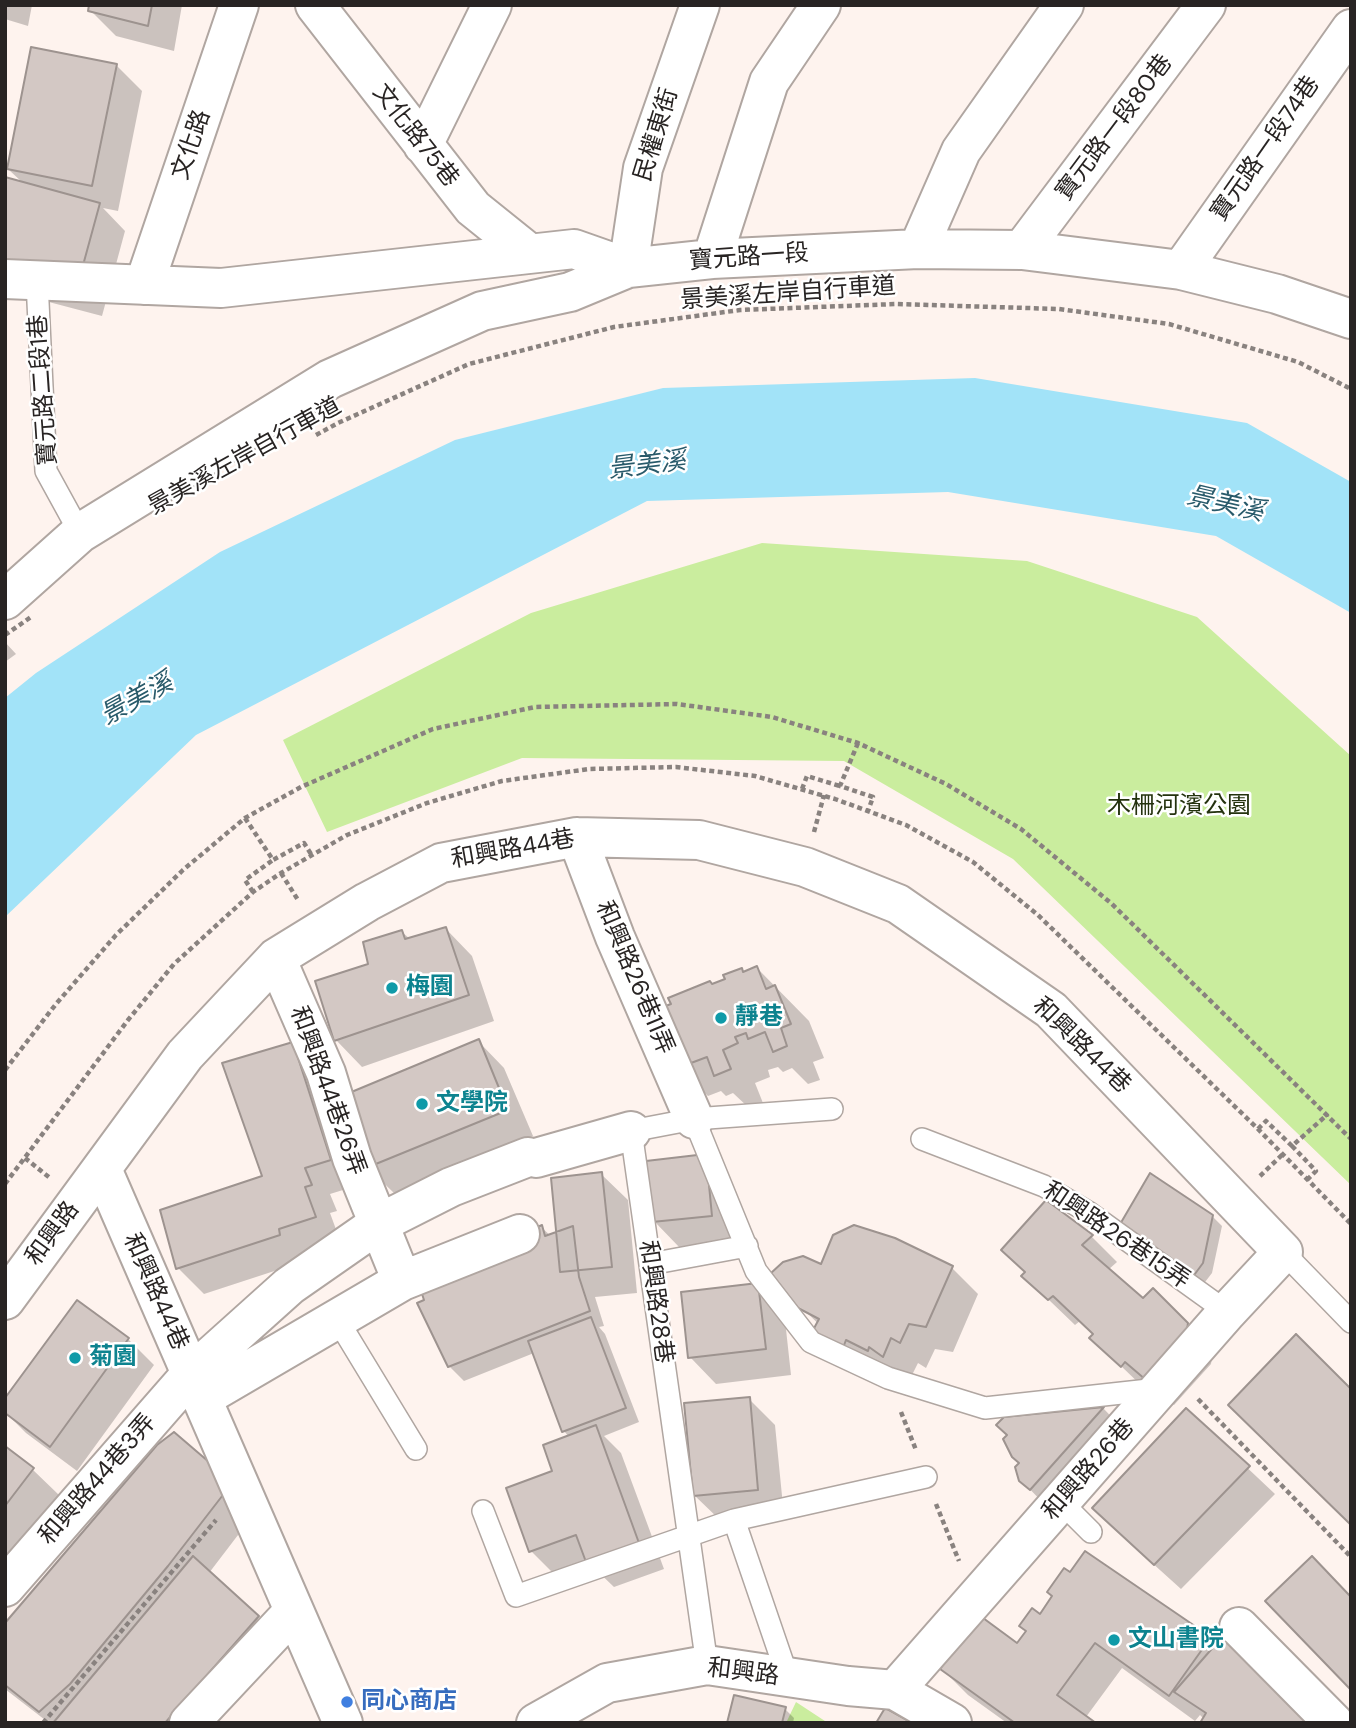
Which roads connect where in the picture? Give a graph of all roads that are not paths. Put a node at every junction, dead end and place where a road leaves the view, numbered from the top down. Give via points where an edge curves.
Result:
1 (239, 5) edge
2 (315, 5) edge
3 (492, 5) edge
4 (700, 5) edge
5 (821, 5) edge
6 (1064, 5) edge
7 (1206, 5) edge
8 (1351, 29) edge
9 (423, 145) junction
10 (918, 249) junction
11 (1023, 250) junction
12 (529, 253) junction
13 (712, 259) junction
14 (628, 268) junction
15 (1181, 270) junction
16 (21, 280) edge
17 (144, 285) junction
18 (1342, 319) edge
19 (80, 533) junction
20 (18, 609) edge
21 (577, 837) junction
22 (276, 958) junction
23 (832, 1110) dead end
24 (694, 1119) junction
25 (631, 1131) junction
26 (922, 1139) dead end
27 (102, 1169) junction
28 (380, 1177) dead end
29 (387, 1220) junction
30 (520, 1234) dead end
31 (747, 1246) junction
32 (1283, 1252) junction
33 (650, 1264) junction
34 (402, 1281) junction
35 (5, 1300) edge
36 (1227, 1312) junction
37 (337, 1319) junction
38 (1351, 1322) edge
39 (196, 1386) junction
40 (1160, 1389) junction
41 (416, 1449) dead end
42 (926, 1477) dead end
43 (1061, 1502) junction
44 (483, 1511) dead end
45 (734, 1520) junction
46 (1091, 1532) dead end
47 (688, 1536) junction
48 (5, 1587) edge
49 (294, 1611) junction
50 (1239, 1627) dead end
51 (707, 1665) junction
52 (788, 1678) junction
53 (895, 1690) junction
54 (189, 1723) edge
55 (343, 1723) edge
56 (536, 1723) edge
57 (952, 1723) edge
58 (1334, 1723) edge

1 - 17 street, 文化路
2 - 9 street, 文化路75巷
3 - 9 street
4 - 14 street, 民權東街 via 643,168
5 - 13 street via 769,82
6 - 10 street via 961,151
7 - 11 street, 寶元路一段80巷
8 - 15 street, 寶元路一段74巷
9 - 12 street, 文化路75巷 via 473,208
10 - 11 street, 寶元路一段
10 - 13 street, 寶元路一段
11 - 15 street, 寶元路一段
12 - 14 street, 寶元路一段 via 574,249
12 - 17 street, 寶元路一段 via 221,288
13 - 14 street, 寶元路一段
14 - 19 street via 570,292 482,311 330,379
15 - 18 street, 寶元路一段 via 1277,294
16 - 17 street, 寶元路一段
16 - 19 lane, 寶元路二段1巷 via 46,471
19 - 20 street
21 - 22 street, 和興路44巷 via 441,863 366,902
21 - 24 street, 和興路26巷11弄
21 - 32 street, 和興路44巷 via 699,840 804,867 898,904 1051,1010
22 - 27 street, 和興路44巷 via 185,1055
22 - 29 street, 和興路44巷26弄 via 326,1073 352,1158
23 - 24 lane
24 - 25 lane
24 - 31 lane, 和興路26巷11弄
25 - 29 street via 532,1157 451,1187
25 - 33 lane, 和興路28巷
26 - 36 lane, 和興路26巷15弄 via 1044,1186 1088,1212
27 - 35 street, 和興路
27 - 39 street, 和興路44巷
28 - 29 lane
29 - 34 street, 和興路44巷26弄
29 - 39 street via 289,1286
30 - 34 street
31 - 33 lane
31 - 40 lane, 和興路26巷11弄 via 755,1270 811,1342 888,1378 985,1408
32 - 36 street, 和興路26巷
32 - 38 lane, 和興路44巷
33 - 47 lane, 和興路28巷
34 - 37 street
36 - 40 street, 和興路26巷
37 - 39 street
37 - 41 lane
39 - 48 street, 和興路44巷3弄
39 - 49 street, 和興路44巷
40 - 43 street, 和興路26巷
42 - 45 lane
43 - 46 lane
43 - 53 street, 和興路26巷
44 - 47 lane via 516,1596
45 - 47 lane
45 - 52 lane
47 - 51 lane, 和興路28巷
49 - 54 street
49 - 55 street, 和興路44巷
50 - 58 street
51 - 52 street, 和興路
51 - 56 street, 和興路 via 607,1683
52 - 53 street, 和興路
53 - 57 street, 和興路

